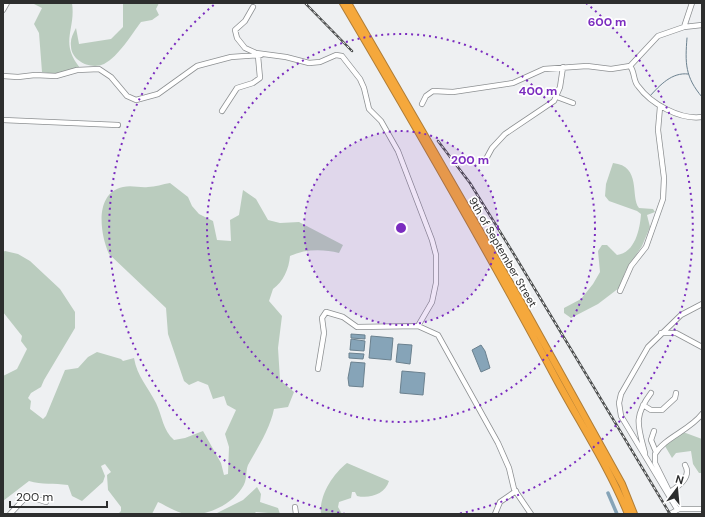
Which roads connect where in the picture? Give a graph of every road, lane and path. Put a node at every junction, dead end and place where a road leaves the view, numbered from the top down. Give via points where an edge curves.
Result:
1 (7, 3) edge
2 (343, 3) edge
3 (348, 3) edge
4 (692, 3) edge
5 (253, 7) dead end
6 (3, 10) edge
7 (702, 25) edge
8 (684, 27) junction
9 (265, 54) junction
10 (258, 56) junction
11 (630, 66) junction
12 (563, 68) junction
13 (3, 76) edge
14 (557, 97) junction
15 (573, 103) dead end
16 (422, 104) dead end
17 (660, 107) junction
18 (222, 110) dead end
19 (702, 117) edge
20 (3, 120) edge
21 (118, 125) dead end
22 (486, 159) dead end
23 (620, 291) dead end
24 (702, 304) edge
25 (418, 326) junction
26 (661, 333) junction
27 (702, 347) edge
28 (318, 369) dead end
29 (651, 393) dead end
30 (676, 393) dead end
31 (643, 405) junction
32 (702, 414) edge
33 (654, 431) dead end
34 (656, 452) junction
35 (646, 459) junction
36 (685, 465) dead end
37 (516, 490) junction
38 (670, 492) junction
39 (46, 502) dead end
40 (295, 507) dead end
41 (678, 509) junction
42 (702, 509) edge
43 (10, 514) edge
44 (296, 514) edge
45 (495, 514) edge
46 (531, 514) edge
47 (628, 514) edge
48 (634, 514) edge
49 (670, 514) edge

1 - 6 street
2 - 47 highway, 9th of September Street via 516,303 573,411 614,480
3 - 48 highway, 9th of September Street via 521,302 622,484
4 - 8 street
5 - 9 street via 245,21 236,28 235,34 247,50
7 - 8 street
8 - 11 street via 653,39 638,60
9 - 10 street
9 - 25 street via 314,63 339,55 360,79 369,109 381,121 398,151 422,208 434,247 436,276 433,299
10 - 13 street via 231,57 197,66 158,94 136,100 127,96 99,69 77,70 56,76
10 - 18 street via 260,78 237,88
11 - 12 street via 611,69 587,66
11 - 17 street via 637,86
12 - 14 street
12 - 16 street via 544,69 513,83 453,92 433,91 426,96
14 - 15 street
14 - 22 street via 550,105 504,134
17 - 19 street via 689,117
17 - 23 street via 658,130 664,178 663,199 646,247 631,266
20 - 21 street
24 - 26 street via 681,316
25 - 28 street via 361,328 343,317 324,313 324,333
25 - 37 street via 438,335 441,339 498,443
26 - 27 street via 676,333
26 - 35 street via 640,359 619,403 621,416
29 - 31 street
30 - 31 street via 675,398 662,410 651,410
31 - 35 street via 638,418
32 - 34 street via 695,423
33 - 34 street via 651,440
34 - 38 street via 656,463
35 - 41 street
36 - 38 street via 688,474 686,478
37 - 45 street via 500,502
37 - 46 street
38 - 41 street
39 - 43 street via 28,497
40 - 44 street
41 - 42 street
41 - 49 street

